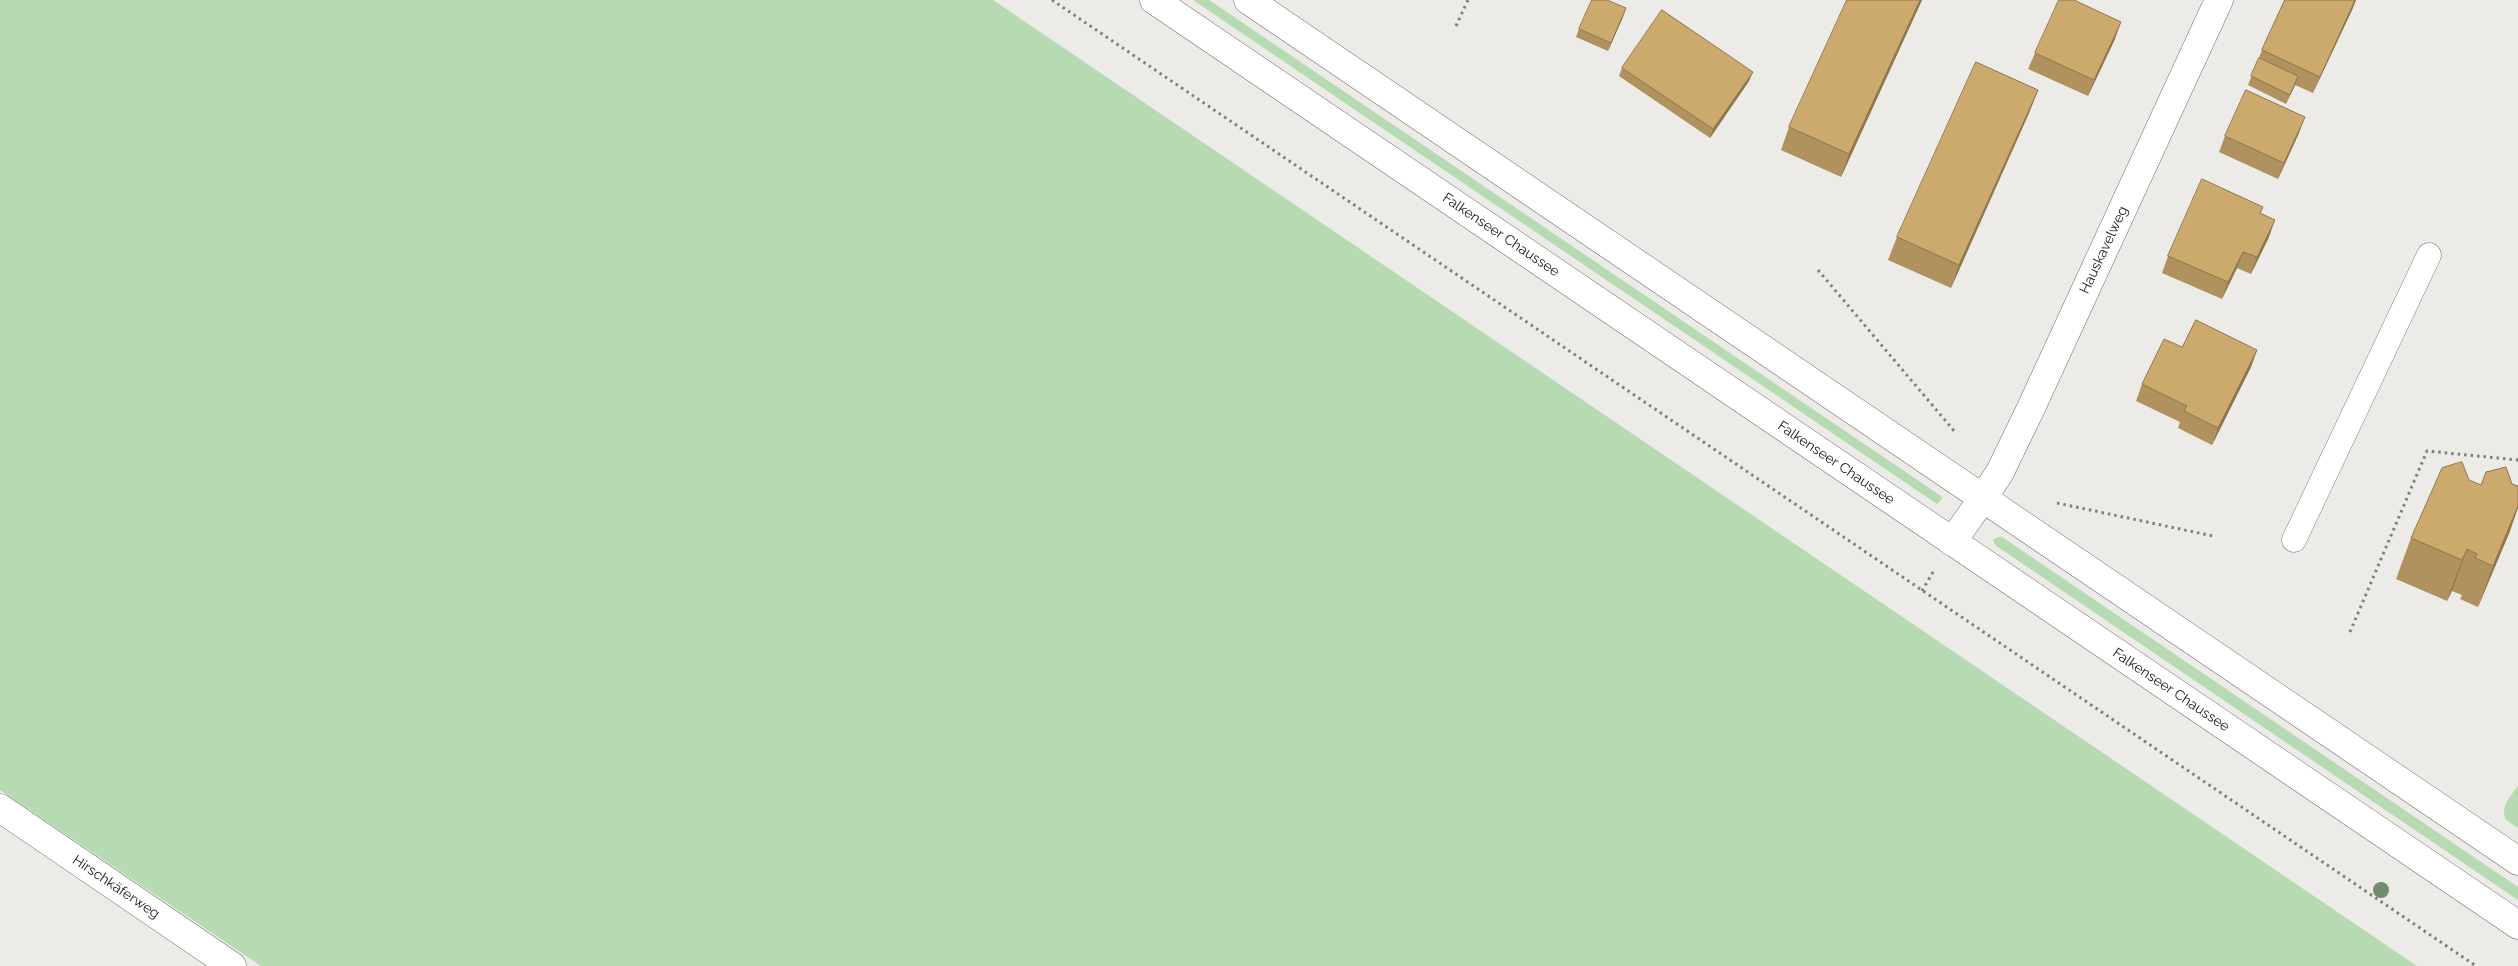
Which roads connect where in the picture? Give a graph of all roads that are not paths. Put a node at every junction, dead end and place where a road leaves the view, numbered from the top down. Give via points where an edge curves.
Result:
1 (1154, 0) edge
2 (1248, 0) edge
3 (2220, 0) edge
4 (2429, 255) dead end
5 (1983, 498) junction
6 (2294, 540) dead end
7 (1952, 542) junction
8 (0, 808) edge
9 (2518, 861) edge
10 (2518, 925) edge
11 (232, 966) edge

1 - 7 main road, Falkenseer Chaussee
2 - 5 main road
3 - 5 main road, Hauskavelweg via 2031,408 2000,472
4 - 6 lane
5 - 7 main road, Hauskavelweg
5 - 9 main road
7 - 10 main road, Falkenseer Chaussee
8 - 11 main road, Hirschkäferweg

